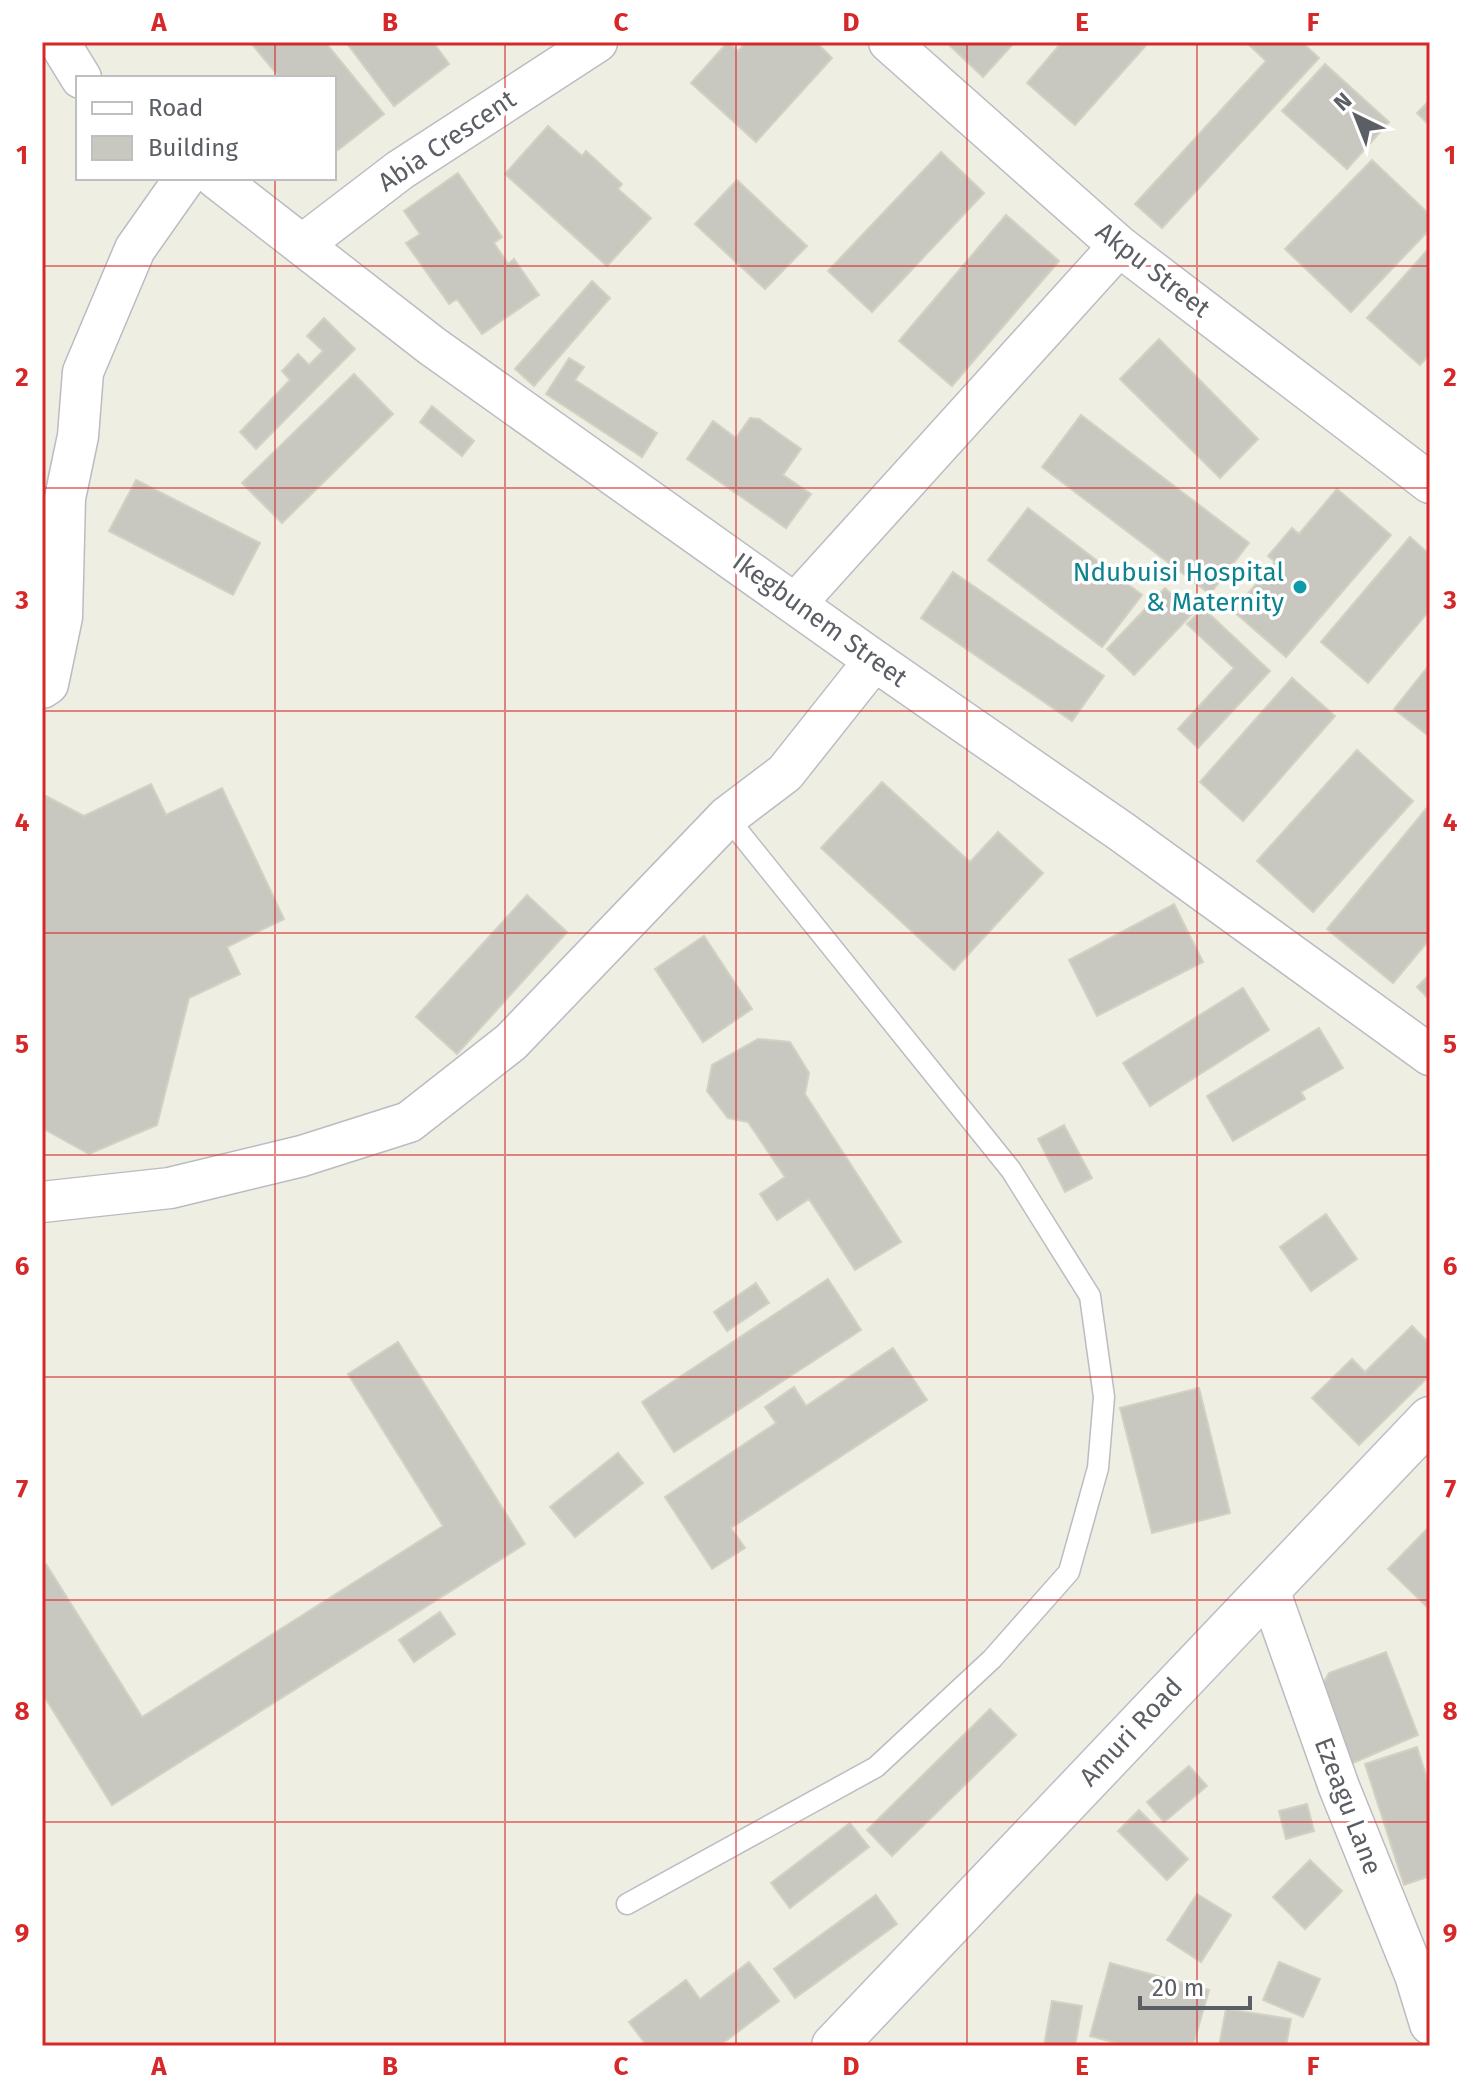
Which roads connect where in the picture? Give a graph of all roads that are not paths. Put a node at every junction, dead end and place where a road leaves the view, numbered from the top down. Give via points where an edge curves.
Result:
1 (597, 42) edge
2 (889, 42) edge
3 (184, 180) edge
4 (219, 180) edge
5 (302, 245) junction
6 (1119, 246) junction
7 (1430, 483) edge
8 (53, 495) edge
9 (797, 602) junction
10 (868, 656) junction
11 (42, 688) edge
12 (727, 817) junction
13 (1430, 1055) edge
14 (42, 1202) edge
15 (1430, 1419) edge
16 (1268, 1587) junction
17 (627, 1904) dead end
18 (1430, 2024) edge
19 (834, 2046) edge

1 - 5 street, Abia Crescent via 400,170
2 - 6 street, Akpu Street
3 - 8 street via 135,249 88,359 78,436
4 - 5 street, Ikegbunem Street
5 - 9 street, Ikegbunem Street via 432,346
6 - 7 street, Akpu Street
6 - 9 street
8 - 11 street via 62,617 48,684
9 - 10 street, Ikegbunem Street
10 - 12 street via 870,666 785,773
10 - 13 street, Ikegbunem Street
12 - 14 street via 511,1042 409,1122 302,1156 170,1188
12 - 17 lane via 1011,1170 1090,1296 1104,1397 1098,1468 1069,1572 992,1659 887,1757
15 - 16 main road, Amuri Road
16 - 18 street, Ezeagu Lane
16 - 19 main road, Amuri Road

